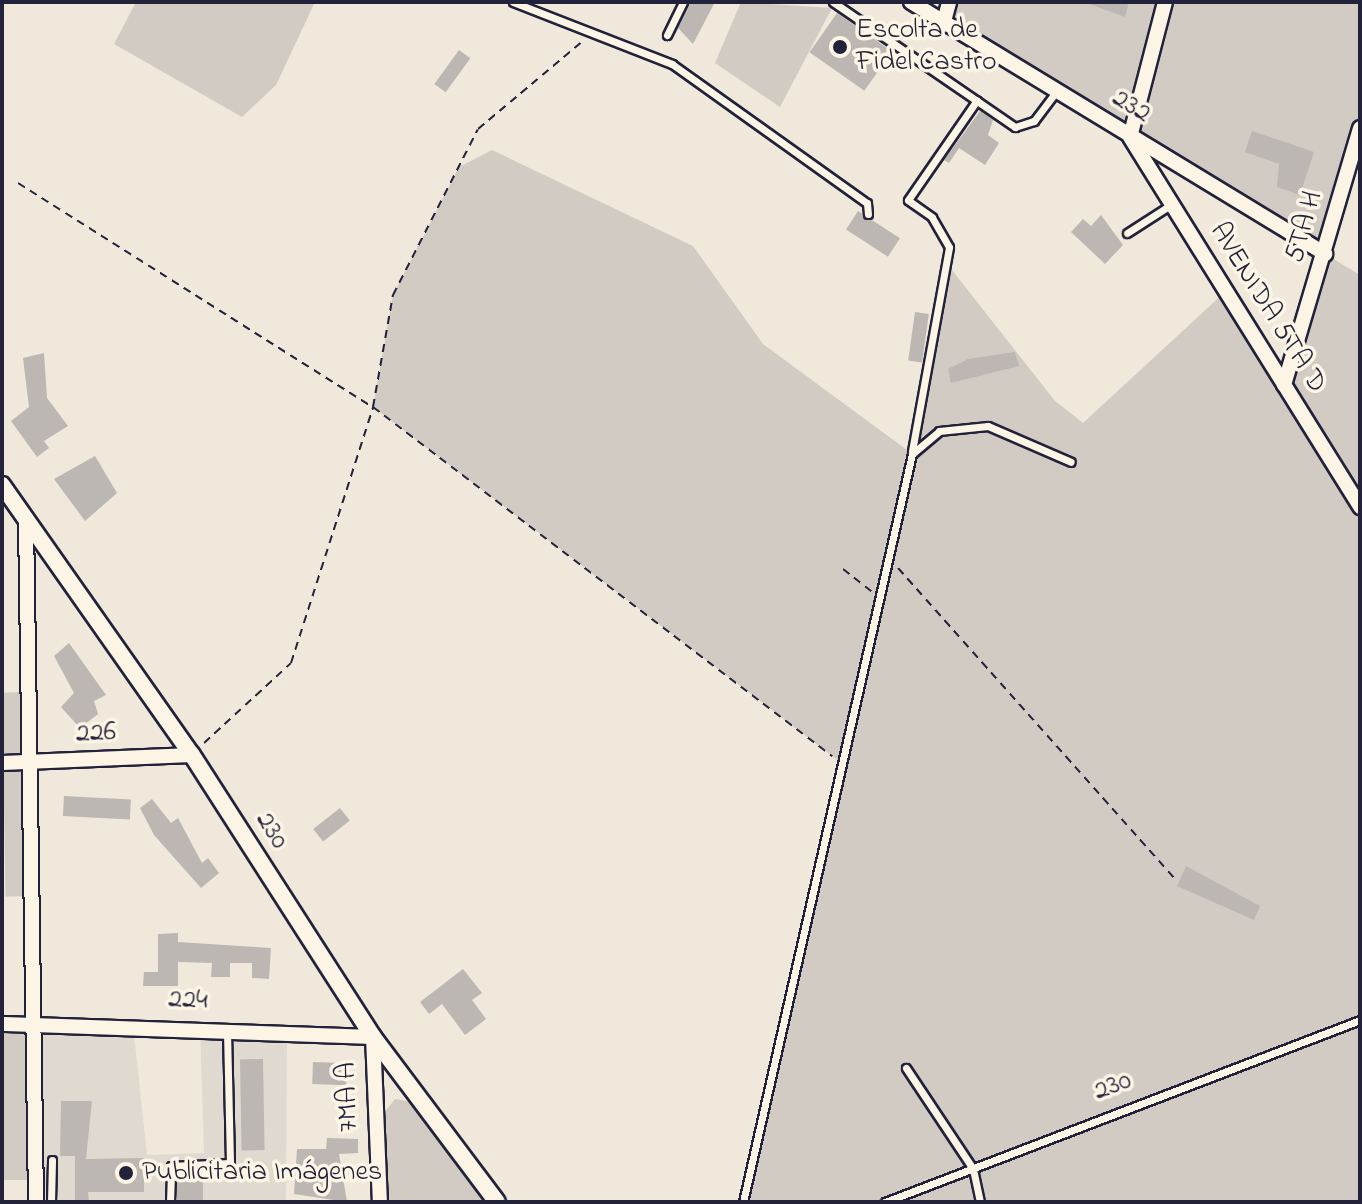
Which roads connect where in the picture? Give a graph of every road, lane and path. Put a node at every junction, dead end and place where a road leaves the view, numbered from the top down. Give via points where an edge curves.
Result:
1 (513, 2) edge
2 (683, 2) edge
3 (833, 2) edge
4 (911, 2) edge
5 (949, 2) edge
6 (1165, 2) edge
7 (943, 25) junction
8 (594, 31) junction
9 (667, 35) dead end
10 (1056, 92) junction
11 (977, 100) junction
12 (1360, 128) edge
13 (1130, 137) junction
14 (18, 183) dead end
15 (1172, 204) junction
16 (868, 214) dead end
17 (1127, 233) dead end
18 (1325, 254) junction
19 (1284, 385) junction
20 (373, 407) junction
21 (912, 454) junction
22 (1071, 462) dead end
23 (2, 485) edge
24 (1360, 507) edge
25 (26, 520) junction
26 (890, 558) junction
27 (843, 569) dead end
28 (880, 599) junction
29 (192, 755) junction
30 (2, 763) edge
31 (30, 763) junction
32 (843, 764) junction
33 (1176, 880) dead end
34 (1360, 1020) edge
35 (2, 1024) edge
36 (34, 1024) junction
37 (227, 1028) junction
38 (373, 1037) junction
39 (906, 1068) dead end
40 (52, 1160) dead end
41 (973, 1169) junction
42 (36, 1202) edge
43 (51, 1202) edge
44 (170, 1202) edge
45 (380, 1202) edge
46 (497, 1202) edge
47 (743, 1202) edge
48 (885, 1202) edge
49 (980, 1202) edge

1 - 8 lane
2 - 9 lane
3 - 11 lane
4 - 7 street, 232
5 - 7 street
6 - 13 street
7 - 10 street, 232
8 - 16 lane via 672,64 867,203
8 - 20 path via 478,129 393,295
10 - 11 lane via 1023,128
10 - 13 street, 232
11 - 21 lane via 908,200 932,217 949,247
12 - 18 street, 5TA H
13 - 15 street, AVENIDA 5TA D
13 - 18 street, 232
14 - 20 path
15 - 17 lane
15 - 19 street, AVENIDA 5TA D
18 - 19 street, 5TA H
19 - 24 street, AVENIDA 5TA D
20 - 29 path via 291,663
20 - 32 path
21 - 22 lane via 939,431 988,426
21 - 26 lane
23 - 25 street, 230
25 - 29 street, 230
25 - 31 street
26 - 28 lane
26 - 33 path
27 - 28 path
28 - 32 lane
29 - 31 street, 226
29 - 38 street, 230
30 - 31 street, 226
31 - 36 street
32 - 47 lane
34 - 41 lane, 230
35 - 36 street, 224
36 - 37 street, 224
36 - 42 street
37 - 38 street, 224
37 - 44 lane via 230,1163 171,1166
38 - 45 street, 7MA A
38 - 46 street, 230
39 - 41 lane
40 - 43 lane
41 - 48 lane, 230
41 - 49 lane

